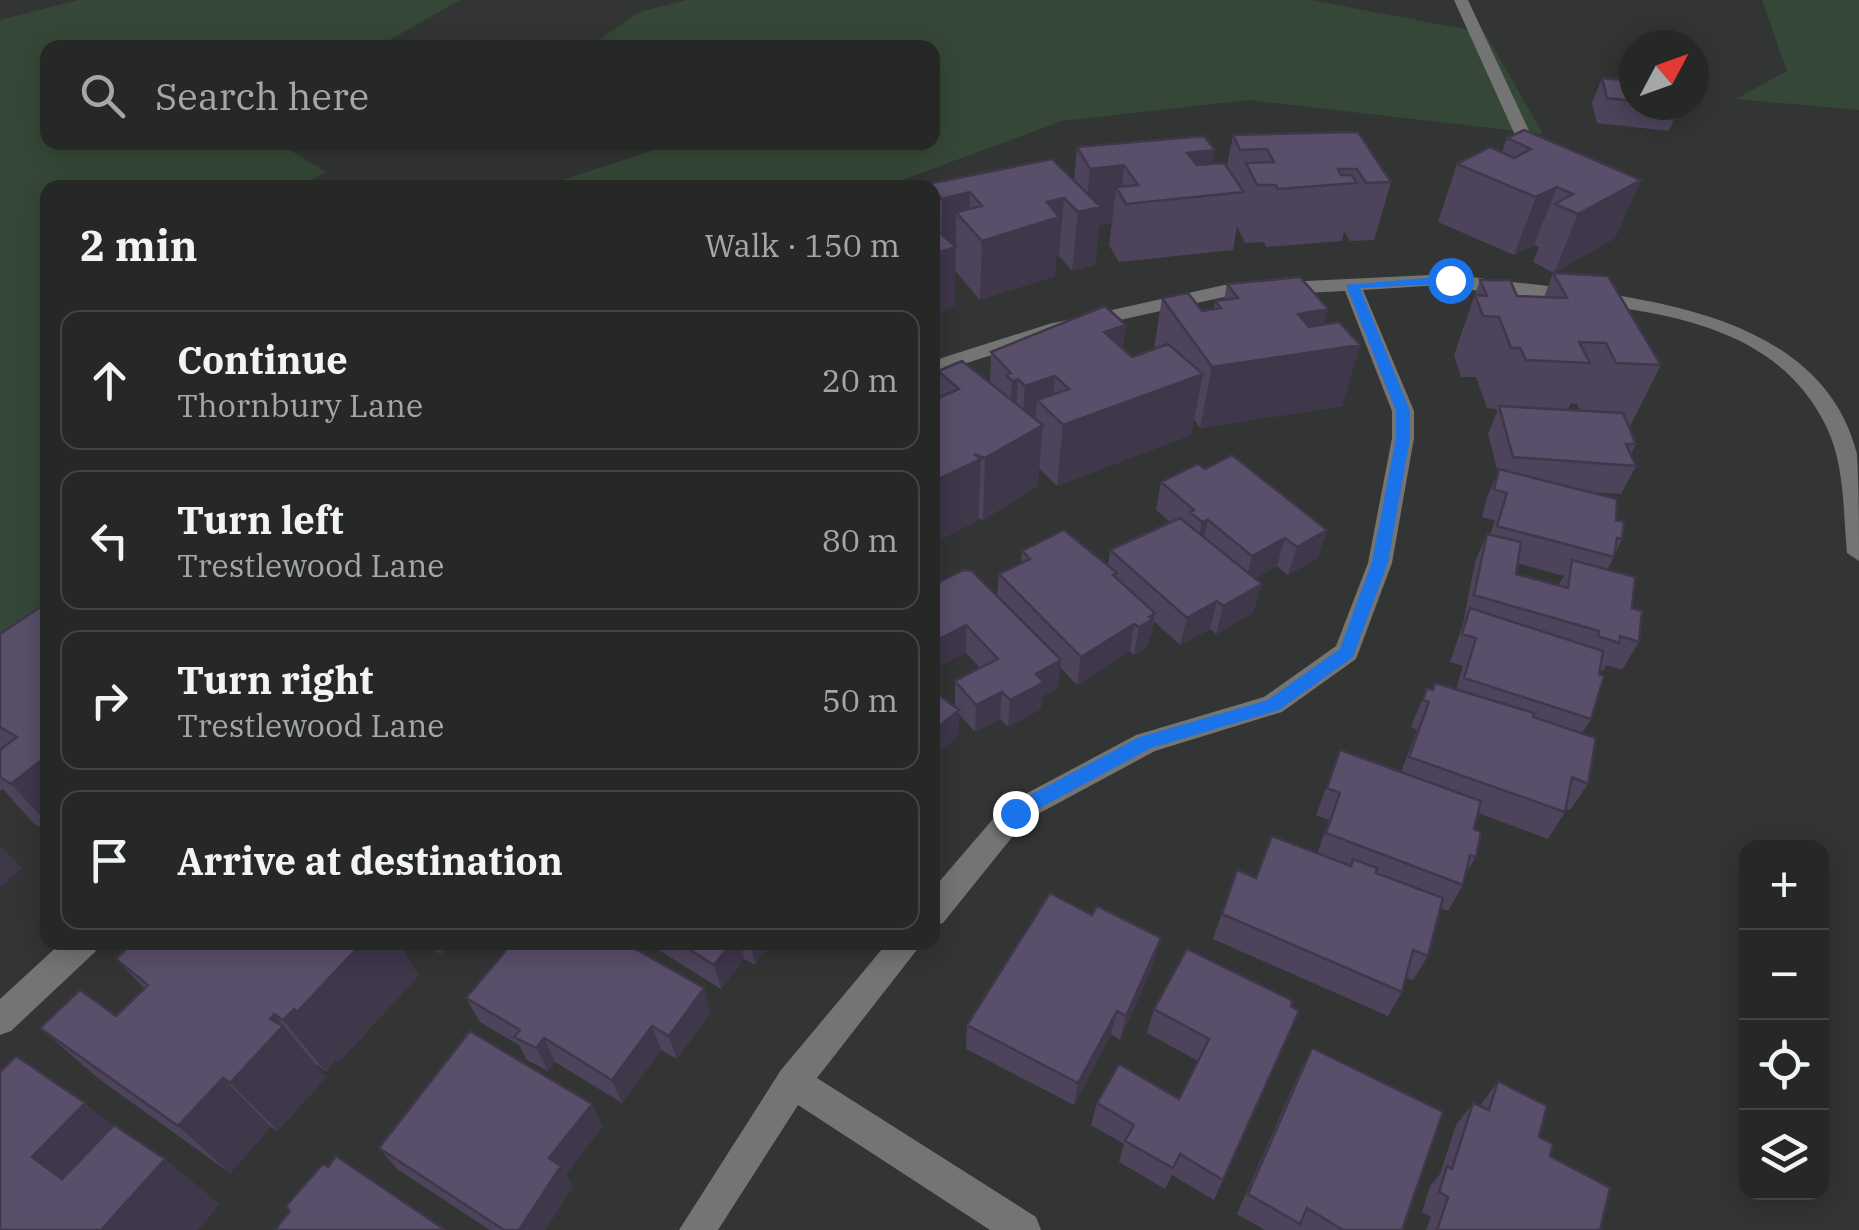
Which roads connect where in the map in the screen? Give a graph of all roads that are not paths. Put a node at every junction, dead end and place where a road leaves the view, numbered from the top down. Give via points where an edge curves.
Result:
1 (1462, 0) edge
2 (1523, 134) edge
3 (1352, 285) junction
4 (940, 365) edge
5 (1859, 552) edge
6 (940, 903) edge
7 (75, 950) edge
8 (901, 950) edge
9 (0, 1020) edge
10 (793, 1082) junction
11 (697, 1230) edge
12 (1023, 1230) edge

1 - 2 street
3 - 4 street via 1224,291 1056,328
3 - 5 street via 1450,280 1702,318 1765,344 1800,375 1836,423
3 - 6 street via 1403,411 1403,438 1380,562 1347,652 1273,705 1146,742 1015,813
7 - 9 street
8 - 10 street
10 - 11 street
10 - 12 street

